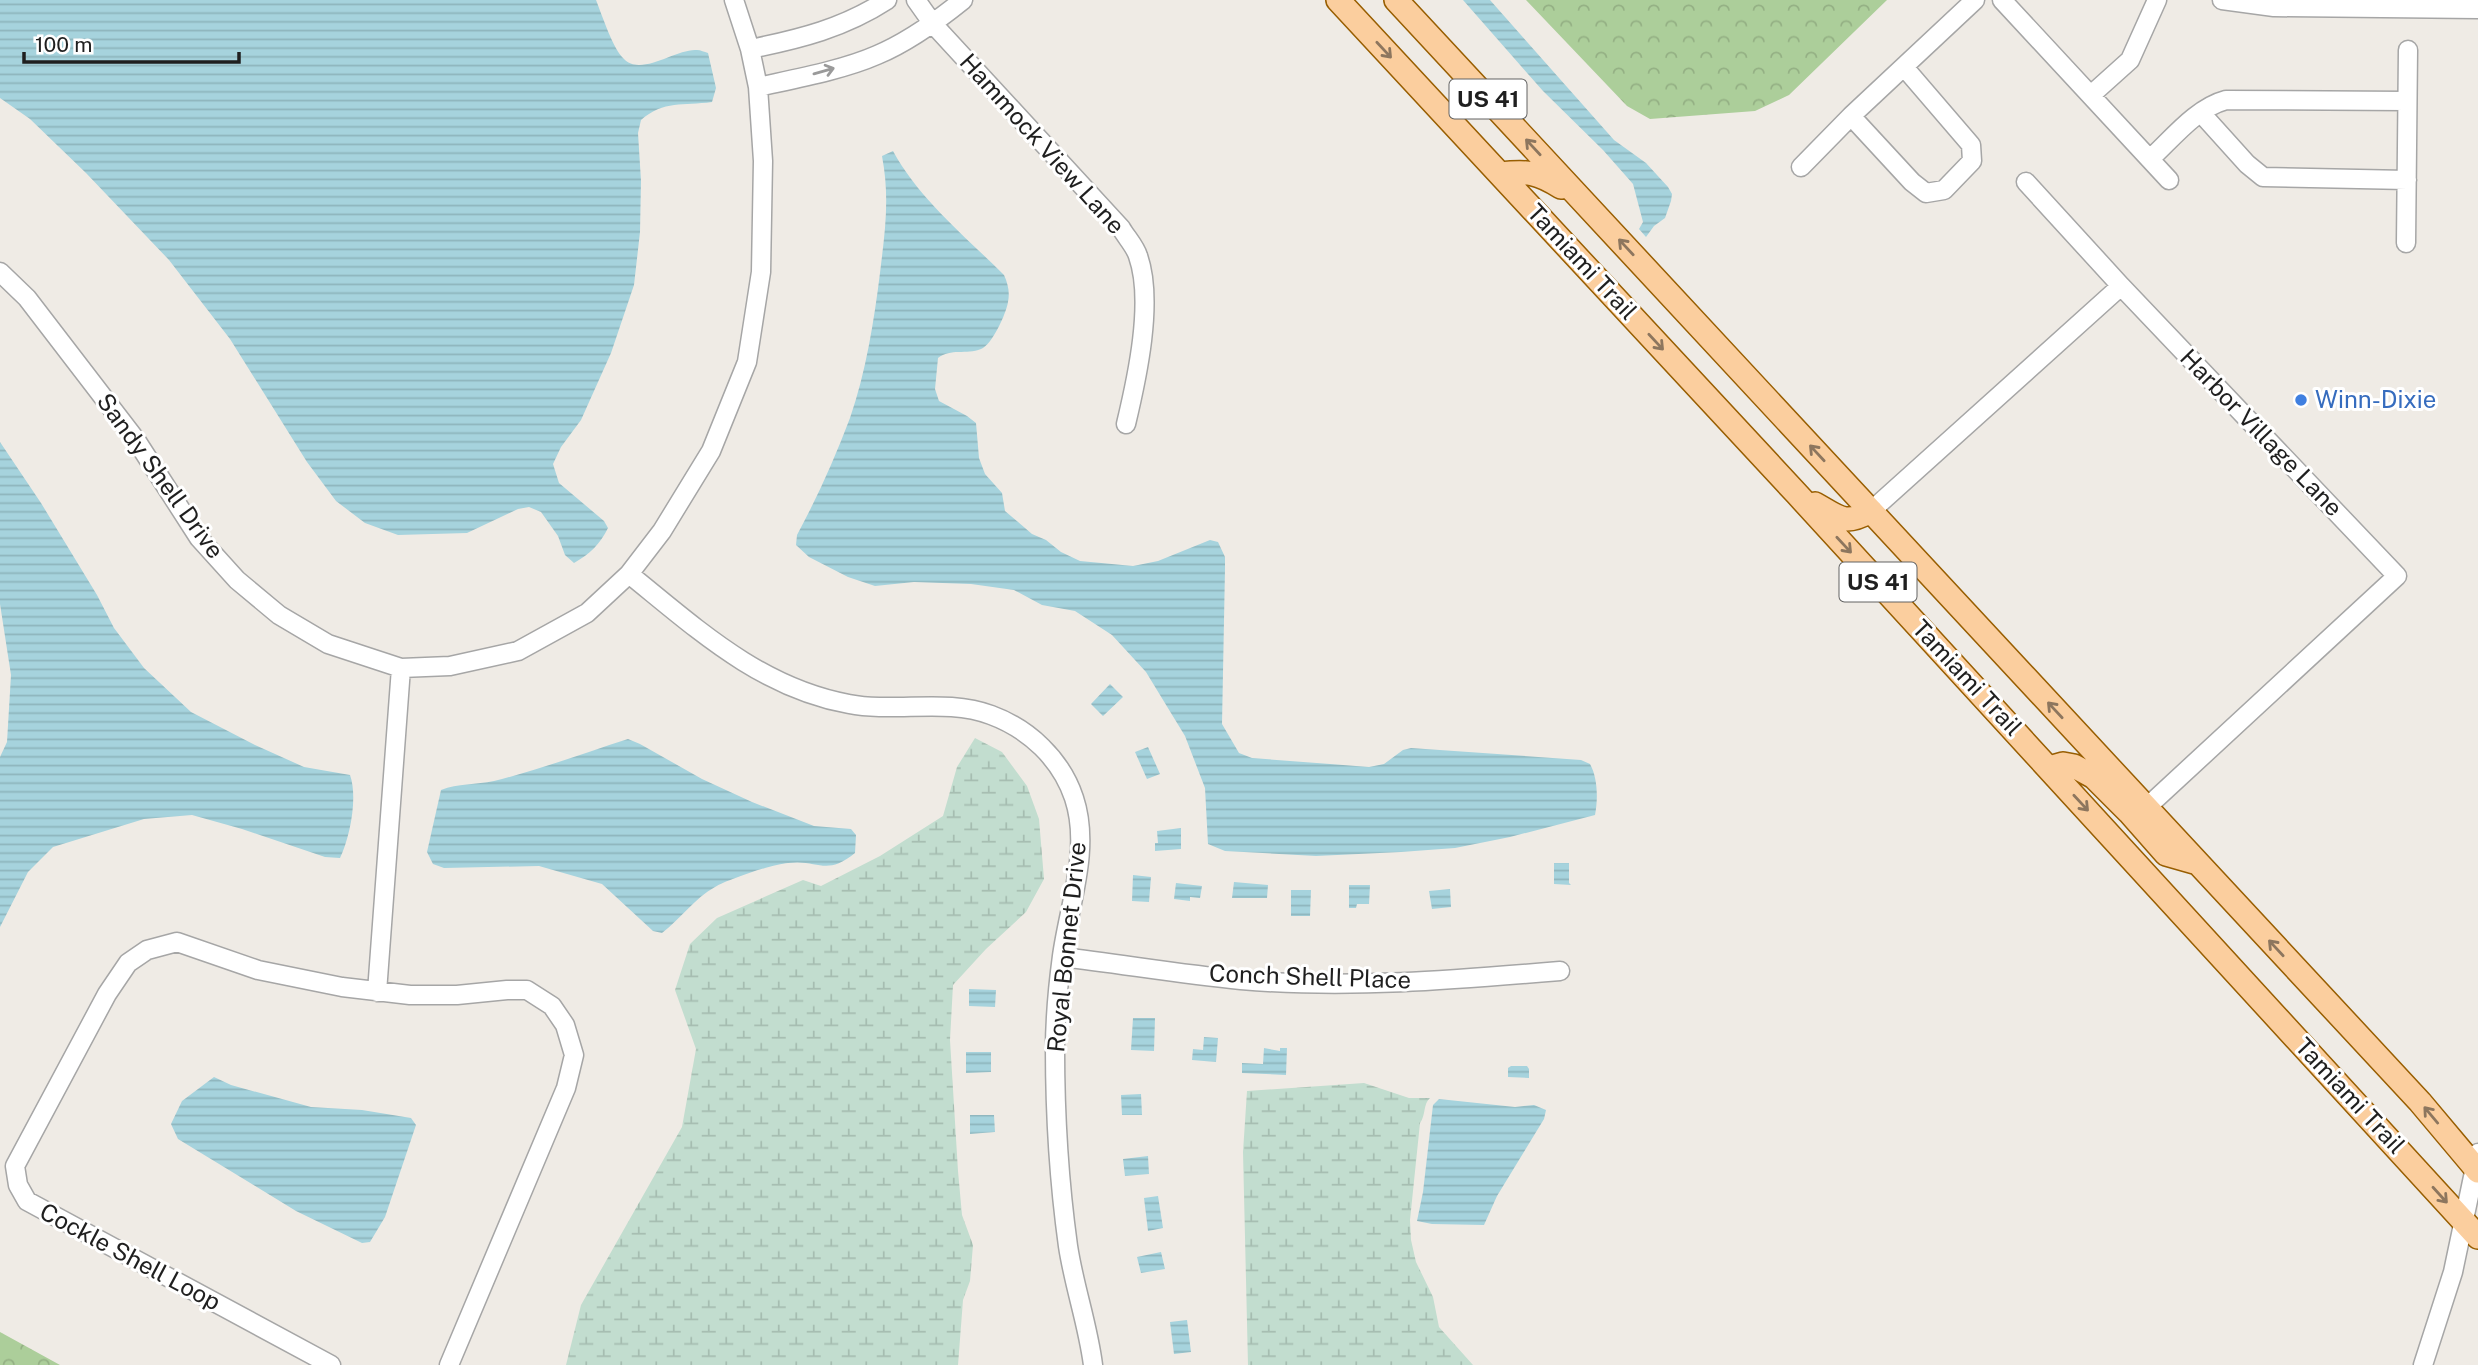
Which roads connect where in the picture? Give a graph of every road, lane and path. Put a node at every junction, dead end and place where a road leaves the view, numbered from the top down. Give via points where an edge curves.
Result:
1 (734, 0) edge
2 (887, 0) edge
3 (916, 0) edge
4 (963, 0) edge
5 (1338, 0) edge
6 (1396, 0) edge
7 (1975, 0) edge
8 (2002, 0) edge
9 (2157, 0) edge
10 (2222, 0) edge
11 (2478, 9) edge
12 (933, 24) junction
13 (750, 49) junction
14 (2408, 50) dead end
15 (1903, 67) junction
16 (758, 87) junction
17 (2091, 95) junction
18 (2407, 101) junction
19 (2201, 113) junction
20 (1851, 116) junction
21 (2150, 159) junction
22 (1801, 167) dead end
23 (1500, 174) junction
24 (2169, 180) dead end
25 (2407, 180) junction
26 (2026, 182) dead end
27 (1579, 197) junction
28 (2406, 243) dead end
29 (0, 272) edge
30 (2122, 286) junction
31 (1126, 424) dead end
32 (1797, 494) junction
33 (1871, 511) junction
34 (629, 574) junction
35 (401, 668) junction
36 (2049, 768) junction
37 (2146, 808) junction
38 (2197, 863) junction
39 (1062, 957) junction
40 (1560, 971) dead end
41 (377, 992) junction
42 (2477, 1164) edge
43 (2471, 1229) edge
44 (331, 1365) edge
45 (449, 1365) edge
46 (1093, 1365) edge
47 (2423, 1365) edge

1 - 13 street, Sandy Shell Drive
2 - 13 street via 805,38
3 - 12 street, Hammock View Lane
4 - 12 street
5 -> 23 main road, Tamiami Trail / US 41
27 -> 6 main road, Tamiami Trail / US 41
7 - 15 street
8 - 17 street
9 - 17 street via 2130,60
10 - 11 street via 2274,7
16 -> 12 street via 877,55
12 - 31 street, Hammock View Lane via 1121,228 1137,253 1144,278 1140,364
13 - 16 street, Sandy Shell Drive
14 - 18 street
15 - 20 street
15 - 20 street via 1971,145 1972,162 1944,190 1926,193 1912,182
16 - 34 street, Sandy Shell Drive via 763,161 761,272 747,362 711,451 662,531
17 - 21 street
18 - 19 street via 2226,100
18 - 25 street
19 - 21 street
19 - 25 street via 2263,177
20 - 22 street
21 - 24 street
23 - 27 main road via 1539,174
23 -> 32 main road, Tamiami Trail / US 41
25 - 28 street
26 - 30 street
33 -> 27 main road, Tamiami Trail / US 41
29 - 35 street, Sandy Shell Drive via 69,351 136,440 199,538 237,580 279,615 328,644
30 - 33 street
30 - 37 street, Harbor Village Lane via 2397,576
32 - 33 main road via 1842,519
32 -> 36 main road, Tamiami Trail / US 41
37 -> 33 main road, Tamiami Trail / US 41
34 - 35 street, Sandy Shell Drive via 587,613 518,651 450,666
34 - 39 street, Royal Bonnet Drive via 725,651 820,697 849,705 950,708 987,714 1011,723 1034,740 1065,777 1080,828 1079,862
35 - 41 street
36 - 38 main road via 2074,766 2094,777 2166,854
36 -> 43 main road, Tamiami Trail / US 41
37 - 38 main road, Tamiami Trail / US 41
42 -> 38 main road, Tamiami Trail / US 41
39 - 40 street, Conch Shell Place via 1242,980 1467,979
39 - 46 street, Royal Bonnet Drive via 1055,1045 1056,1140 1069,1249
41 - 44 street, Cockle Shell Loop via 270,973 177,942 147,950 128,963 107,994 15,1166 27,1201
41 - 45 street, Cockle Shell Loop via 457,995 527,990 552,1006 565,1025 574,1055 566,1088
42 - 43 street
43 - 47 street

